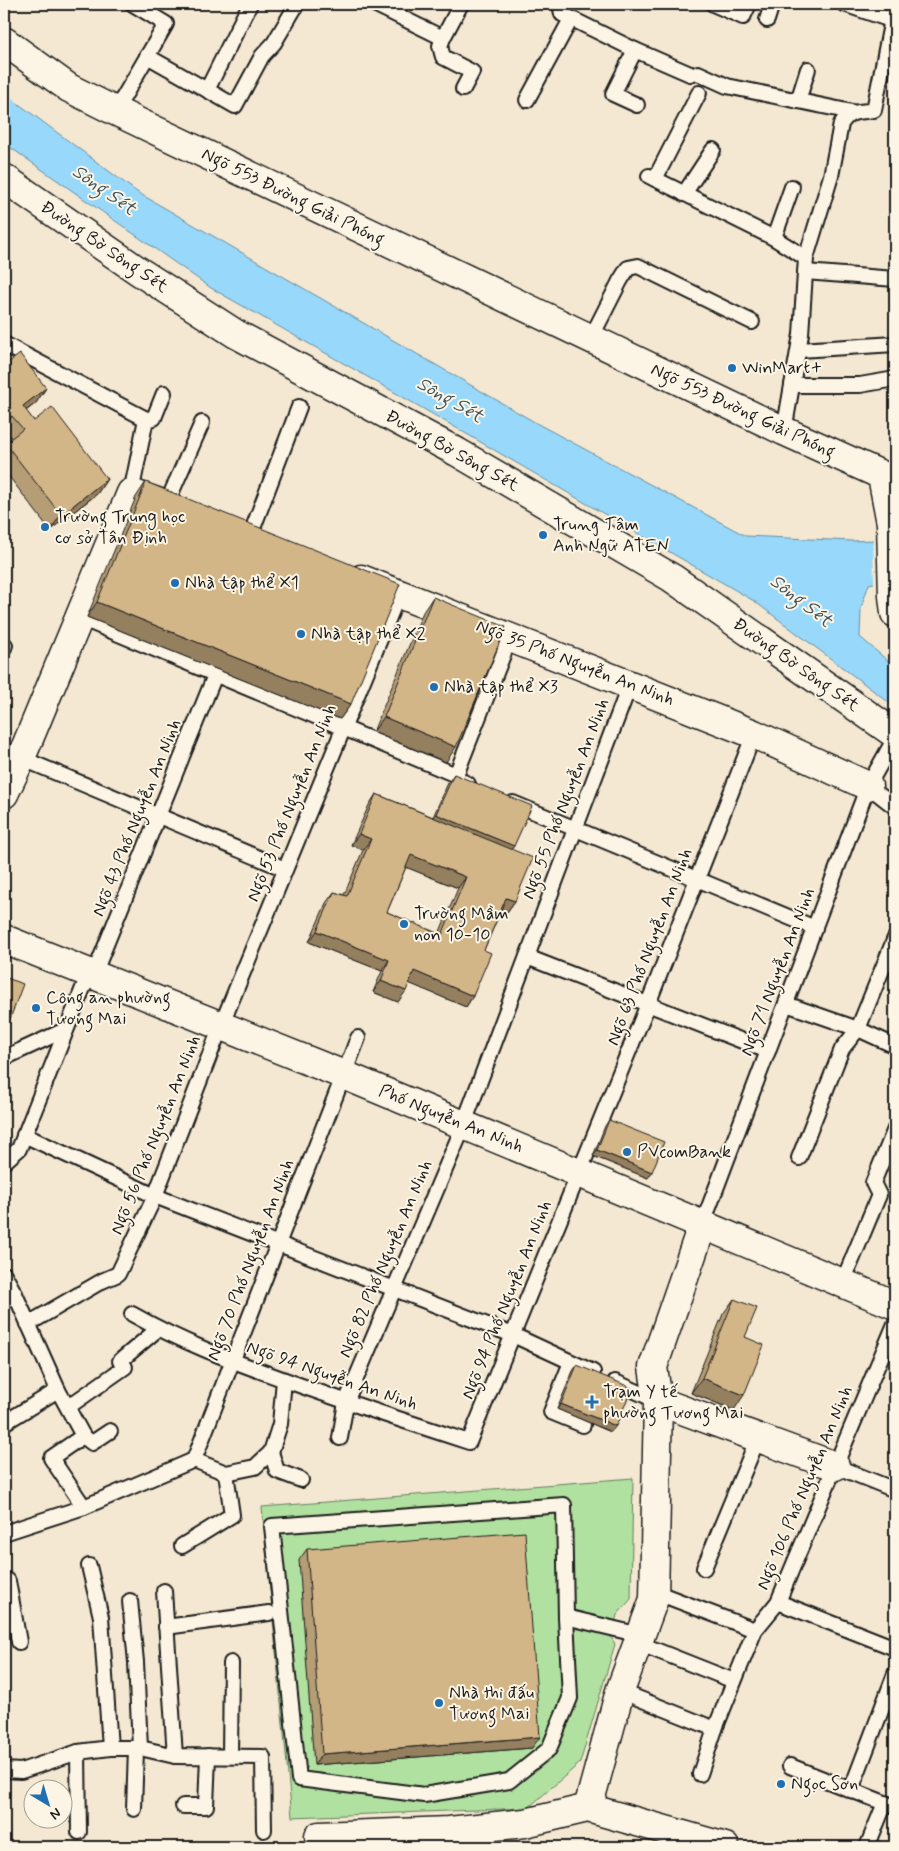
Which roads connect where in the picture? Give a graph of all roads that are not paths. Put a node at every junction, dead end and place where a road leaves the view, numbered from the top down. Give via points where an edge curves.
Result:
1 (134, 4) edge
2 (250, 4) edge
3 (297, 4) edge
4 (374, 4) edge
5 (461, 4) edge
6 (560, 4) edge
7 (713, 4) edge
8 (749, 4) edge
9 (772, 4) edge
10 (844, 4) edge
11 (894, 12) edge
12 (571, 19) junction
13 (767, 20) dead end
14 (443, 38) junction
15 (4, 41) edge
16 (635, 50) junction
17 (147, 56) junction
18 (808, 69) dead end
19 (463, 88) dead end
20 (207, 90) junction
21 (700, 94) dead end
22 (527, 100) dead end
23 (798, 101) junction
24 (637, 105) dead end
25 (113, 110) junction
26 (852, 112) junction
27 (713, 150) dead end
28 (6, 184) edge
29 (792, 187) dead end
30 (684, 194) junction
31 (774, 238) junction
32 (805, 265) junction
33 (895, 279) edge
34 (752, 322) dead end
35 (591, 338) junction
36 (4, 344) edge
37 (895, 344) edge
38 (799, 350) junction
39 (895, 379) edge
40 (792, 385) junction
41 (164, 393) dead end
42 (299, 407) dead end
43 (146, 420) junction
44 (202, 423) dead end
45 (784, 431) junction
46 (889, 479) edge
47 (132, 493) junction
48 (166, 505) junction
49 (191, 515) edge
50 (225, 527) edge
51 (260, 540) joint
52 (334, 568) edge
53 (399, 593) junction
54 (894, 602) edge
55 (78, 617) junction
56 (510, 637) junction
57 (215, 675) junction
58 (630, 684) junction
59 (343, 728) junction
60 (754, 734) junction
61 (895, 736) edge
62 (21, 758) junction
63 (456, 775) junction
64 (868, 786) junction
65 (478, 789) edge
66 (4, 794) edge
67 (505, 800) edge
68 (895, 807) edge
69 (158, 816) junction
70 (575, 828) junction
71 (285, 868) junction
72 (696, 879) junction
73 (815, 928) junction
74 (895, 938) edge
75 (4, 939) edge
76 (527, 957) junction
77 (92, 975) junction
78 (648, 1004) junction
79 (786, 1004) junction
80 (221, 1026) junction
81 (858, 1029) junction
82 (65, 1030) junction
83 (358, 1038) dead end
84 (895, 1046) edge
85 (768, 1051) junction
86 (4, 1058) edge
87 (344, 1075) junction
88 (463, 1124) junction
89 (895, 1130) edge
90 (24, 1135) junction
91 (799, 1158) dead end
92 (4, 1162) edge
93 (580, 1173) junction
94 (155, 1196) junction
95 (703, 1223) junction
96 (278, 1244) junction
97 (4, 1274) edge
98 (842, 1284) junction
99 (393, 1289) junction
100 (9, 1298) edge
101 (895, 1305) edge
102 (132, 1314) dead end
103 (28, 1324) junction
104 (895, 1324) edge
105 (158, 1329) junction
106 (513, 1335) junction
107 (232, 1361) junction
108 (571, 1362) junction
109 (284, 1380) junction
110 (58, 1390) junction
111 (658, 1401) junction
112 (346, 1402) junction
113 (68, 1408) junction
114 (4, 1423) edge
115 (583, 1425) edge
116 (110, 1431) dead end
117 (83, 1436) junction
118 (340, 1438) dead end
119 (758, 1438) junction
120 (469, 1442) joint
121 (271, 1452) junction
122 (194, 1460) junction
123 (835, 1466) junction
124 (226, 1472) junction
125 (301, 1480) dead end
126 (895, 1490) edge
127 (84, 1506) junction
128 (4, 1532) edge
129 (182, 1546) dead end
130 (89, 1566) dead end
131 (704, 1568) dead end
132 (4, 1581) edge
133 (164, 1591) dead end
134 (655, 1592) junction
135 (130, 1601) dead end
136 (778, 1602) junction
137 (269, 1613) dead end
138 (566, 1617) junction
139 (166, 1627) junction
140 (755, 1630) junction
141 (639, 1639) junction
142 (19, 1642) dead end
143 (895, 1648) edge
144 (232, 1663) dead end
145 (895, 1674) edge
146 (734, 1681) junction
147 (620, 1691) junction
148 (715, 1729) junction
149 (110, 1748) junction
150 (138, 1748) junction
151 (78, 1752) junction
152 (175, 1756) junction
153 (208, 1756) junction
154 (230, 1756) junction
155 (790, 1766) dead end
156 (4, 1770) edge
157 (700, 1774) dead end
158 (851, 1790) junction
159 (890, 1805) edge
160 (183, 1806) dead end
161 (588, 1808) junction
162 (134, 1810) dead end
163 (264, 1830) dead end
164 (79, 1832) dead end
165 (319, 1836) dead end
166 (449, 1839) edge
167 (684, 1841) edge
168 (725, 1847) edge
169 (867, 1847) edge

1 - 17 lane via 166,24
2 - 20 lane
3 - 20 lane via 274,44 262,56 235,106
4 - 14 lane
5 - 14 lane
6 - 12 lane via 562,14
7 - 8 lane via 743,17
9 - 13 lane
10 - 11 lane
11 - 26 lane via 874,110
12 - 16 lane
12 - 22 lane
14 - 19 lane via 440,46 443,57 472,72
15 - 25 street, Ngõ 553 Đường Giải Phóng via 69,88
16 - 23 lane via 727,86
16 - 24 lane via 613,94
17 - 20 lane
17 - 25 lane
18 - 23 lane
21 - 30 lane via 652,177
23 - 26 lane
25 - 35 street, Ngõ 553 Đường Giải Phóng
26 - 32 lane via 841,124 831,176
27 - 30 lane
28 - 61 street, Đường Bờ Sông Sét via 236,334 457,452 672,578
29 - 31 lane
30 - 31 lane
31 - 32 lane
32 - 33 lane
32 - 38 lane
34 - 35 lane via 638,266 628,268
35 - 45 street, Ngõ 553 Đường Giải Phóng
36 - 43 lane
37 - 38 lane
38 - 40 lane
39 - 40 lane via 860,385
40 - 45 lane
41 - 43 lane via 154,418
42 - 51 lane
43 - 47 lane
44 - 48 lane
45 - 46 street, Ngõ 553 Đường Giải Phóng
46 - 54 street
47 - 48 street
47 - 55 street
48 - 49 street
50 - 51 street
52 - 53 street, Ngõ 35 Phố Nguyễn An Ninh
53 - 56 street, Ngõ 35 Phố Nguyễn An Ninh
53 - 59 lane, Ngõ 53 Phố Nguyễn An Ninh
55 - 57 lane
55 - 62 street
56 - 58 street, Ngõ 35 Phố Nguyễn An Ninh
56 - 63 lane
57 - 59 lane
57 - 69 lane, Ngõ 43 Phố Nguyễn An Ninh
58 - 60 street, Ngõ 35 Phố Nguyễn An Ninh
58 - 70 lane, Ngõ 55 Phố Nguyễn An Ninh
59 - 63 lane
59 - 71 lane, Ngõ 53 Phố Nguyễn An Ninh
60 - 64 street, Ngõ 35 Phố Nguyễn An Ninh
60 - 72 lane, Ngõ 63 Phố Nguyễn An Ninh
61 - 64 lane, Ngõ 71 Nguyễn An Ninh
62 - 66 street
62 - 69 lane
63 - 65 lane via 461,782
64 - 68 lane, Ngõ 35 Phố Nguyễn An Ninh
64 - 73 lane, Ngõ 71 Nguyễn An Ninh
67 - 70 lane
69 - 71 lane
69 - 77 lane, Ngõ 43 Phố Nguyễn An Ninh
70 - 72 lane
70 - 76 lane, Ngõ 55 Phố Nguyễn An Ninh
71 - 80 lane, Ngõ 53 Phố Nguyễn An Ninh
72 - 73 lane
72 - 78 lane, Ngõ 63 Phố Nguyễn An Ninh
73 - 79 lane, Ngõ 71 Nguyễn An Ninh
74 - 81 lane
75 - 77 street, Phố Nguyễn An Ninh
76 - 78 lane
76 - 88 lane, Ngõ 55 Phố Nguyễn An Ninh
77 - 80 street, Phố Nguyễn An Ninh
77 - 82 lane, Ngõ 43 Phố Nguyễn An Ninh via 82,988
78 - 85 lane
78 - 93 lane, Ngõ 63 Phố Nguyễn An Ninh
79 - 81 lane
79 - 85 lane, Ngõ 71 Nguyễn An Ninh
80 - 87 street, Phố Nguyễn An Ninh
80 - 94 lane, Ngõ 56 Phố Nguyễn An Ninh
81 - 84 lane
81 - 91 lane via 842,1050
82 - 86 lane
82 - 90 lane, Ngõ 43 Phố Nguyễn An Ninh
83 - 87 lane, Ngõ 70 Phố Nguyễn An Ninh
85 - 95 lane, Ngõ 71 Nguyễn An Ninh
87 - 88 street, Phố Nguyễn An Ninh
87 - 96 lane, Ngõ 70 Phố Nguyễn An Ninh
88 - 93 street, Phố Nguyễn An Ninh
88 - 99 lane, Ngõ 82 Phố Nguyễn An Ninh
89 - 98 lane via 873,1183 879,1195
90 - 92 lane, Ngõ 43 Phố Nguyễn An Ninh via 19,1149
90 - 94 lane
93 - 95 street, Phố Nguyễn An Ninh
93 - 106 lane, Ngõ 94 Phố Nguyễn An Ninh
94 - 96 lane
94 - 103 lane, Ngõ 56 Phố Nguyễn An Ninh via 118,1274
95 - 98 street, Phố Nguyễn An Ninh
95 - 111 street via 653,1367
96 - 99 lane
96 - 107 lane, Ngõ 70 Phố Nguyễn An Ninh
97 - 100 lane
98 - 101 street, Phố Nguyễn An Ninh
99 - 106 lane
99 - 112 lane, Ngõ 82 Phố Nguyễn An Ninh
100 - 103 lane
102 - 105 lane, Ngõ 94 Nguyễn An Ninh
103 - 110 lane
104 - 123 lane, Ngõ 106 Phố Nguyễn An Ninh
105 - 107 lane, Ngõ 94 Nguyễn An Ninh
105 - 113 lane via 120,1361 125,1367
106 - 108 lane
106 - 120 lane, Ngõ 94 Phố Nguyễn An Ninh
107 - 109 lane, Ngõ 94 Nguyễn An Ninh
107 - 122 lane, Ngõ 70 Phố Nguyễn An Ninh
108 - 111 lane
108 - 115 lane via 551,1412
109 - 112 lane, Ngõ 94 Nguyễn An Ninh
109 - 121 lane via 280,1424
110 - 113 lane
110 - 114 lane
111 - 119 street
111 - 134 street
112 - 118 lane, Ngõ 82 Phố Nguyễn An Ninh
112 - 120 lane, Ngõ 94 Nguyễn An Ninh
113 - 117 lane
116 - 117 lane via 92,1443
117 - 127 lane via 51,1458
119 - 123 street
119 - 131 lane
121 - 124 lane via 255,1467
121 - 125 lane via 277,1471
122 - 124 lane
122 - 127 lane
123 - 126 lane
123 - 136 lane, Ngõ 106 Phố Nguyễn An Ninh
124 - 129 lane via 232,1515
127 - 128 lane
130 - 149 lane via 101,1617
132 - 142 lane via 8,1581
133 - 139 lane
134 - 140 lane
134 - 141 street
135 - 150 lane via 136,1662
136 - 140 lane, Ngõ 106 Phố Nguyễn An Ninh
136 - 143 lane
137 - 139 lane
138 - 138 lane via 564,1505 272,1526 299,1779 424,1795 509,1781 549,1749 570,1698
138 - 141 lane
139 - 152 lane
140 - 146 lane, Ngõ 106 Phố Nguyễn An Ninh
141 - 146 lane
141 - 147 street
144 - 154 lane
145 - 158 lane
146 - 148 lane, Ngõ 106 Phố Nguyễn An Ninh
147 - 148 lane
147 - 161 street
148 - 157 lane, Ngõ 106 Phố Nguyễn An Ninh
149 - 150 lane
149 - 151 lane
150 - 152 lane
150 - 162 lane
151 - 156 lane via 21,1770
151 - 164 lane
152 - 153 lane
153 - 154 lane
153 - 160 lane via 206,1806
154 - 163 lane via 263,1757
155 - 158 lane
158 - 159 lane
159 - 169 lane
161 - 166 street
161 - 167 street
165 - 166 street
167 - 168 street

